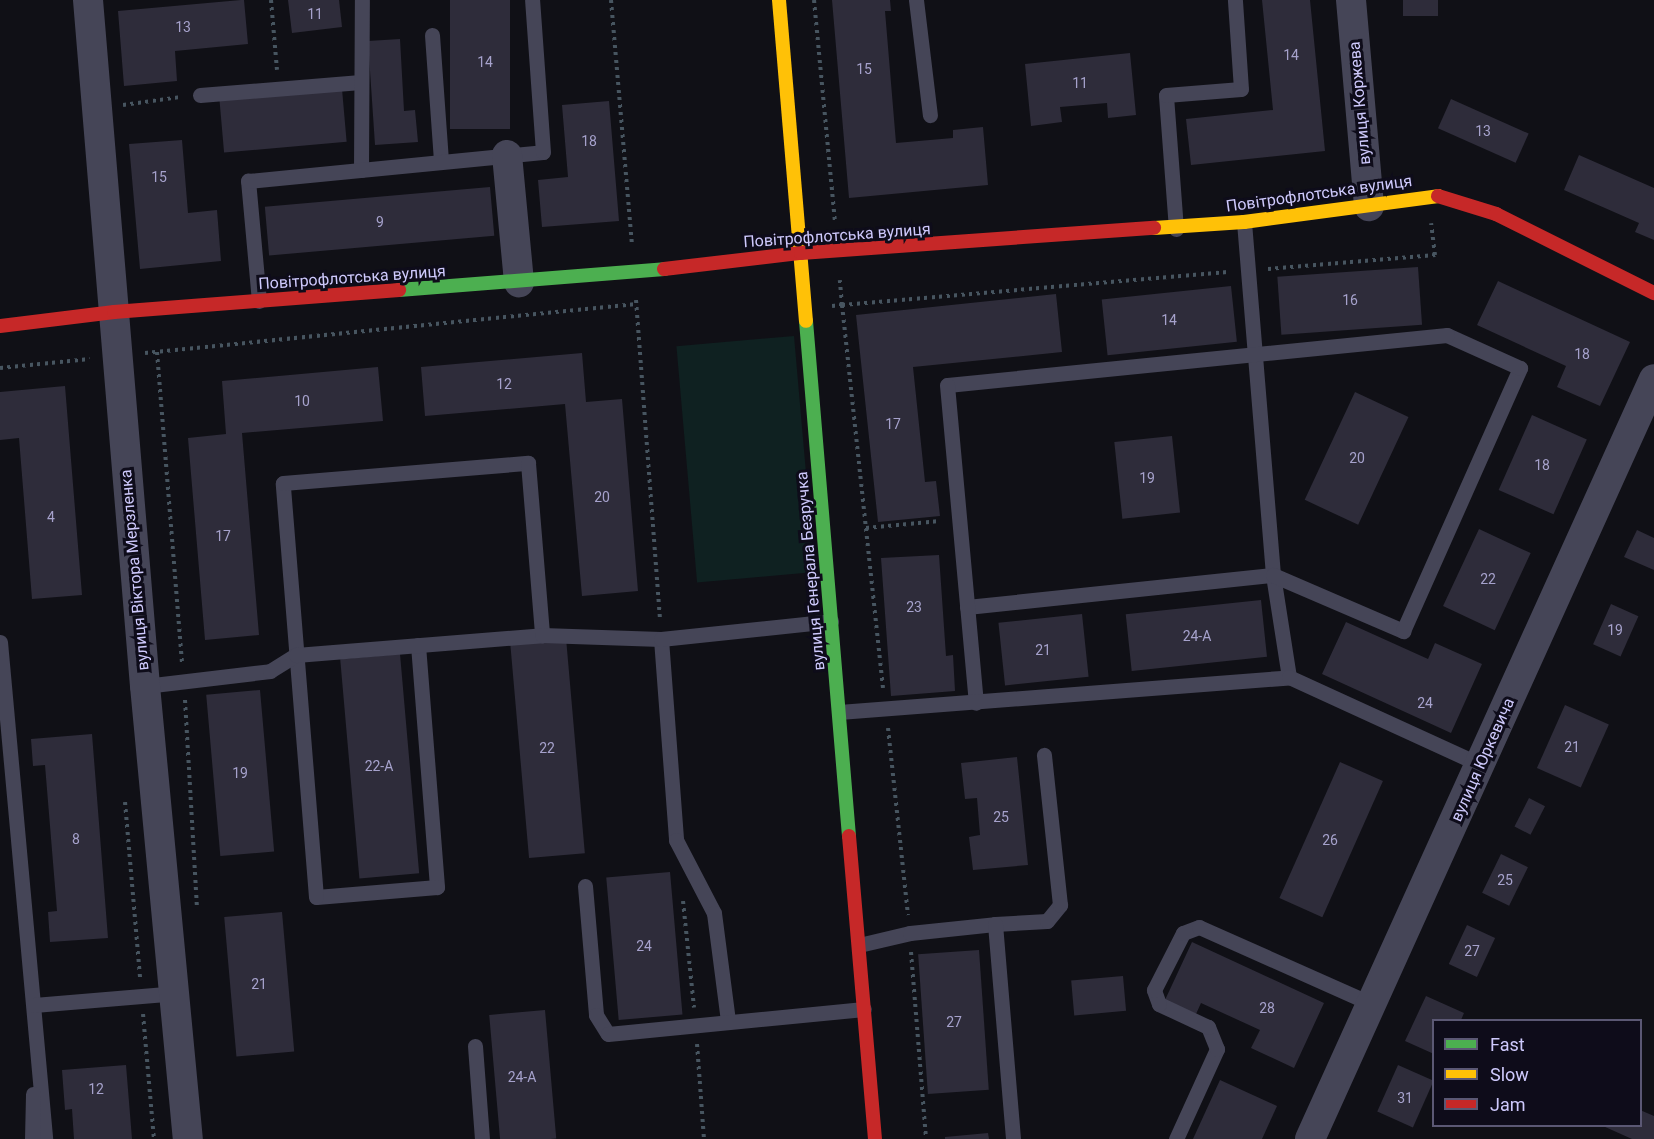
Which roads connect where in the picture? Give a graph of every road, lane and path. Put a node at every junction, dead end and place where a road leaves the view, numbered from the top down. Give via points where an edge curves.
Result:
1 (88, 0) edge
2 (271, 0) edge
3 (362, 0) edge
4 (532, 0) edge
5 (611, 0) edge
6 (779, 0) edge
7 (814, 0) edge
8 (916, 0) edge
9 (1235, 0) edge
10 (1351, 0) edge
11 (432, 35) dead end
12 (360, 82) junction
13 (278, 88) junction
14 (200, 95) joint
15 (98, 107) junction
16 (930, 115) dead end
17 (507, 155) junction
18 (441, 162) junction
19 (361, 170) junction
20 (1428, 195) junction
21 (1369, 206) junction
22 (1244, 222) junction
23 (1176, 228) junction
24 (838, 251) junction
25 (801, 253) junction
26 (1248, 271) junction
27 (634, 272) junction
28 (519, 282) junction
29 (1654, 293) edge
30 (260, 301) junction
31 (637, 304) junction
32 (842, 305) junction
33 (805, 309) junction
34 (114, 312) junction
35 (0, 326) edge
36 (157, 352) junction
37 (1256, 354) junction
38 (117, 356) junction
39 (0, 368) edge
40 (1654, 379) edge
41 (959, 519) junction
42 (866, 528) dead end
43 (1273, 575) junction
44 (967, 607) junction
45 (831, 621) junction
46 (542, 635) junction
47 (661, 639) junction
48 (0, 642) edge
49 (418, 645) junction
50 (296, 655) junction
51 (1289, 678) junction
52 (184, 681) junction
53 (0, 685) edge
54 (145, 686) junction
55 (976, 703) junction
56 (839, 712) junction
57 (1044, 755) dead end
58 (1481, 765) junction
59 (585, 886) dead end
60 (682, 898) dead end
61 (197, 916) dead end
62 (995, 924) junction
63 (859, 945) junction
64 (177, 993) junction
65 (1372, 1004) junction
66 (34, 1005) junction
67 (864, 1009) junction
68 (728, 1021) junction
69 (696, 1024) junction
70 (475, 1046) dead end
71 (32, 1139) edge
72 (45, 1139) edge
73 (188, 1139) edge
74 (482, 1139) edge
75 (704, 1139) edge
76 (875, 1139) edge
77 (1013, 1139) edge
78 (1176, 1139) edge
79 (1310, 1139) edge

1 - 15 street, вулиця Віктора Мерзленка
2 - 13 path
3 - 12 lane
4 - 17 lane via 543,152
5 - 27 path
6 - 25 street, вулиця Генерала Безручка
7 - 24 path
8 - 16 lane
9 - 23 lane via 1241,89 1166,95
10 - 21 street, вулиця Коржева
11 - 18 lane
12 - 13 lane
12 - 19 lane
13 - 14 lane
14 - 15 path
15 - 34 street, вулиця Віктора Мерзленка
17 - 18 lane
17 - 28 street
18 - 19 lane
19 - 30 lane via 248,182
20 - 21 street, Повітрофлотська вулиця
20 - 26 path via 1435,255
20 - 29 street, Повітрофлотська вулиця via 1451,196 1496,214
21 - 22 street, Повітрофлотська вулиця
22 - 23 street, Повітрофлотська вулиця
22 - 26 lane
23 - 24 street, Повітрофлотська вулиця
24 - 25 street, Повітрофлотська вулиця
24 - 32 path
25 - 27 street, Повітрофлотська вулиця
25 - 33 street, вулиця Генерала Безручка
26 - 32 path
26 - 37 lane
27 - 28 street, Повітрофлотська вулиця
27 - 31 path
28 - 30 street, Повітрофлотська вулиця
30 - 34 street, Повітрофлотська вулиця
31 - 36 path
31 - 47 path
32 - 33 path
33 - 45 street, вулиця Генерала Безручка
34 - 35 street, Повітрофлотська вулиця
34 - 38 street, вулиця Віктора Мерзленка
36 - 38 path
36 - 52 path
37 - 41 lane via 947,385
37 - 43 lane
37 - 43 lane via 1447,335 1520,368 1403,631
38 - 39 path
38 - 54 street, вулиця Віктора Мерзленка
40 - 58 street, вулиця Юркевича
41 - 42 path
41 - 44 lane
43 - 44 lane
43 - 51 lane
44 - 55 lane
45 - 47 lane
45 - 56 street, вулиця Генерала Безручка
46 - 47 lane
46 - 49 lane
46 - 50 lane via 528,463 283,483
47 - 68 lane via 676,840 714,913
48 - 66 lane
49 - 50 lane
49 - 50 lane via 437,887 316,897
50 - 52 lane via 270,671
51 - 55 lane
51 - 58 lane
52 - 54 lane
52 - 61 path
53 - 66 lane
54 - 64 street, вулиця Віктора Мерзленка
55 - 56 lane
56 - 63 street, вулиця Генерала Безручка
57 - 62 lane via 1060,905 1047,921
58 - 65 street, вулиця Юркевича
59 - 69 lane via 596,1015 608,1034
60 - 69 path
62 - 63 lane via 910,933
62 - 77 lane
63 - 67 street, вулиця Генерала Безручка
64 - 66 lane
64 - 73 street, вулиця Віктора Мерзленка
65 - 78 lane via 1199,927 1183,933 1154,990 1159,1004 1208,1027 1217,1049
65 - 79 street, вулиця Юркевича
66 - 71 lane
66 - 72 lane
67 - 68 lane
67 - 76 street, вулиця Генерала Безручка
68 - 69 lane
69 - 75 path
70 - 74 lane

